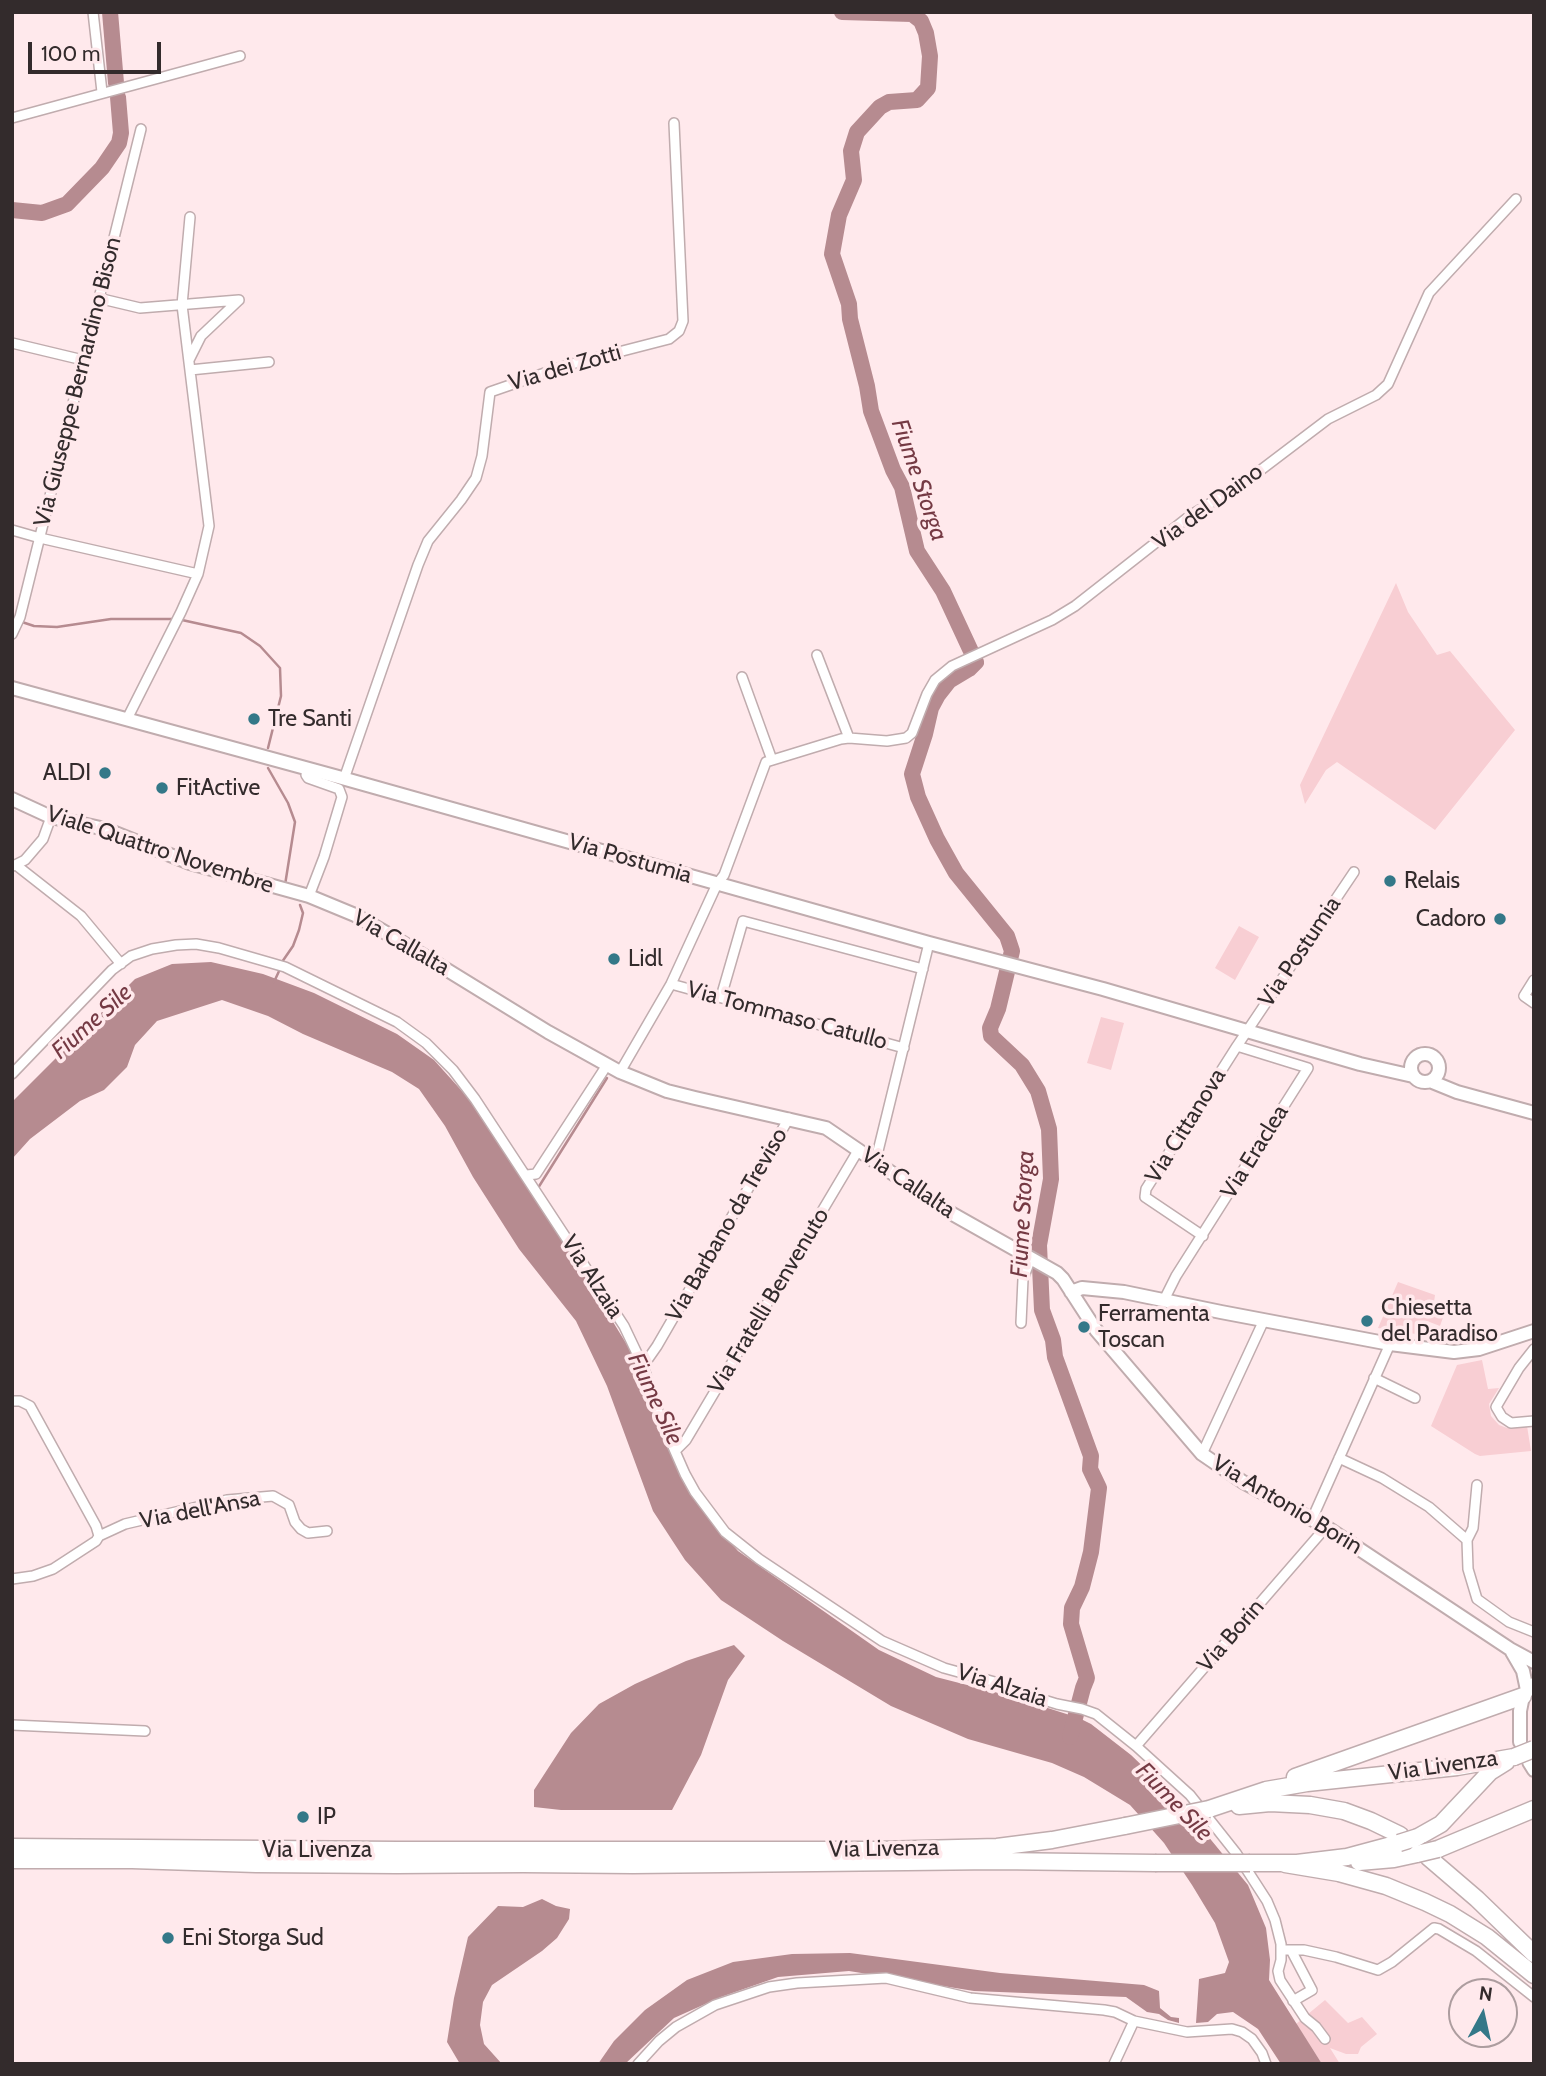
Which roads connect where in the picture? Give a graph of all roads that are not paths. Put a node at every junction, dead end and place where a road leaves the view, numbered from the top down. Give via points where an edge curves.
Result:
1 (93, 12) edge
2 (240, 55) dead end
3 (102, 92) junction
4 (12, 118) edge
5 (674, 123) dead end
6 (141, 129) dead end
7 (1516, 199) dead end
8 (190, 217) dead end
9 (98, 298) junction
10 (182, 305) junction
11 (12, 343) edge
12 (83, 360) junction
13 (269, 362) dead end
14 (189, 365) junction
15 (12, 530) edge
16 (40, 538) junction
17 (198, 574) junction
18 (14, 630) edge
19 (817, 655) dead end
20 (742, 677) dead end
21 (12, 688) edge
22 (127, 719) junction
23 (849, 738) junction
24 (766, 766) junction
25 (307, 769) junction
26 (344, 779) junction
27 (12, 799) edge
28 (51, 817) junction
29 (14, 866) edge
30 (1354, 872) dead end
31 (718, 884) junction
32 (309, 896) junction
33 (929, 943) junction
34 (121, 964) junction
35 (923, 969) junction
36 (1534, 980) edge
37 (671, 984) junction
38 (721, 997) junction
39 (1534, 1003) edge
40 (1247, 1032) junction
41 (1237, 1046) junction
42 (904, 1048) junction
43 (1412, 1062) junction
44 (607, 1065) junction
45 (1438, 1066) junction
46 (1373, 1068) junction
47 (620, 1072) junction
48 (12, 1074) edge
49 (1413, 1076) junction
50 (1430, 1081) junction
51 (1475, 1097) junction
52 (1534, 1113) edge
53 (789, 1118) junction
54 (859, 1149) junction
55 (874, 1160) junction
56 (527, 1175) junction
57 (1203, 1236) junction
58 (1032, 1258) junction
59 (1071, 1292) junction
60 (1164, 1300) junction
61 (1264, 1321) junction
62 (1021, 1323) dead end
63 (1532, 1335) edge
64 (1390, 1344) junction
65 (1534, 1349) edge
66 (643, 1366) junction
67 (1374, 1378) junction
68 (1415, 1398) dead end
69 (12, 1401) edge
70 (1534, 1421) edge
71 (675, 1451) junction
72 (1202, 1454) junction
73 (1339, 1458) junction
74 (1478, 1485) dead end
75 (1312, 1519) junction
76 (1326, 1527) junction
77 (327, 1531) dead end
78 (99, 1536) junction
79 (1467, 1540) junction
80 (12, 1579) edge
81 (1534, 1632) edge
82 (1510, 1649) junction
83 (1534, 1662) edge
84 (1528, 1690) edge
85 (12, 1725) edge
86 (145, 1731) dead end
87 (1136, 1746) junction
88 (1526, 1756) edge
89 (1266, 1790) junction
90 (1209, 1809) junction
91 (1534, 1809) edge
92 (1400, 1839) junction
93 (12, 1847) edge
94 (1428, 1853) junction
95 (12, 1860) edge
96 (1285, 1864) junction
97 (1304, 1866) junction
98 (1286, 1950) junction
99 (1534, 1954) edge
100 (1534, 1975) edge
101 (1534, 1997) edge
102 (1293, 2001) junction
103 (1134, 2021) junction
104 (1325, 2039) dead end
105 (638, 2064) edge
106 (1114, 2064) edge
107 (1266, 2064) edge

1 - 3 street
2 - 3 street
3 - 4 street
5 - 26 street, Via dei Zotti via 683,320 679,331 669,339 568,365 490,392 476,478 428,541
6 - 9 street, Via Giuseppe Bernardino Bison
7 - 23 street, Via del Daino via 1429,293 1388,384 1376,395 1328,419 1245,482 1191,515 1075,606 952,666 926,694 912,733 899,740
8 - 10 street
9 - 10 street via 140,308
9 - 12 street, Via Giuseppe Bernardino Bison
10 - 14 street
10 - 14 street via 239,300 201,336
11 - 12 street
12 - 16 street, Via Giuseppe Bernardino Bison
13 - 14 street
14 - 17 street via 209,526
15 - 16 street
16 - 17 street
16 - 18 street, Via Giuseppe Bernardino Bison
17 - 22 street
19 - 23 street
20 - 24 street
21 - 22 street, Via Postumia
22 - 25 street, Via Postumia
23 - 24 street, Via del Daino
24 - 31 street
25 - 26 street, Via Postumia
25 - 32 street via 308,778 339,789 342,797
26 - 31 street, Via Postumia
27 - 28 street, Viale Quattro Novembre
28 - 29 street via 43,839
28 - 32 street, Viale Quattro Novembre
29 - 34 street via 81,916
30 - 40 street, Via Postumia
31 - 33 street, Via Postumia
31 - 37 street
32 - 44 street, Via Callalta via 400,940
33 - 35 street
33 - 40 street, Via Postumia
34 - 48 street, Via Alzaia
34 - 56 street, Via Alzaia via 152,949 196,944 280,966 397,1022 453,1070
35 - 38 street via 743,920
35 - 42 street
36 - 39 street via 1524,996
37 - 38 street, Via Tommaso Catullo
37 - 47 street
38 - 42 street, Via Tommaso Catullo
40 - 41 street, Via Cittanova
40 - 46 street, Via Postumia
41 - 57 street, Via Cittanova via 1144,1193
41 - 57 street, Via Eraclea via 1308,1068
42 - 55 street
43 - 45 street, Via Postumia via 1425,1054
43 - 46 street, Via Postumia
43 - 49 street
44 - 47 street, Via Callalta
44 - 56 street via 536,1174
45 - 50 street
45 - 51 street, Via Postumia
46 - 49 street, Via Postumia
47 - 53 street, Via Callalta via 667,1091
49 - 50 street, Via Postumia
50 - 51 street, Via Postumia
51 - 52 street, Via Postumia
53 - 54 street, Via Callalta via 826,1128
53 - 66 street, Via Barbano da Treviso
54 - 55 street, Via Callalta
54 - 71 street, Via Fratelli Benvenuto via 686,1440
55 - 58 street, Via Callalta via 949,1212
56 - 66 street, Via Alzaia via 624,1326
57 - 60 street, Via Eraclea
58 - 59 street, Via Callalta via 1063,1279
58 - 62 street via 1023,1279
59 - 60 street via 1091,1288
59 - 72 street, Via Antonio Borin via 1096,1330
60 - 61 street
61 - 64 street
61 - 72 street
63 - 64 street via 1454,1352
64 - 67 street
65 - 70 street via 1496,1407 1511,1423
66 - 71 street, Via Alzaia
67 - 68 street
67 - 73 street
69 - 78 street via 30,1406
71 - 87 street, Via Alzaia via 695,1492 725,1531 864,1629 944,1668 1096,1714
72 - 75 street, Via Antonio Borin
73 - 75 street
73 - 79 street via 1429,1507
74 - 79 street via 1473,1528
75 - 76 street, Via Antonio Borin
76 - 82 street, Via Antonio Borin
76 - 87 street, Via Borin
77 - 78 street, Via dell'Ansa via 301,1529 289,1505 273,1496 227,1500 142,1519
78 - 80 street, Via dell'Ansa via 53,1569
79 - 81 street via 1468,1569 1477,1599 1509,1622
82 - 83 street, Via Antonio Borin
82 - 84 street
84 - 88 street via 1518,1724
84 - 89 highway
85 - 86 street
87 - 98 street, Via Alzaia via 1190,1795 1236,1853 1267,1901
88 - 89 highway, Via Livenza
88 - 92 highway, Via Livenza, bridge via 1490,1772 1441,1824 1418,1837
89 - 90 highway, Via Livenza
90 - 92 highway via 1270,1803 1310,1805 1371,1821
90 - 93 highway, Via Livenza, bridge via 997,1847
91 - 94 highway
92 - 96 highway, Via Livenza via 1347,1857
94 - 97 highway
94 - 99 highway
95 - 96 highway, Via Livenza, bridge via 385,1865
96 - 97 highway
97 - 100 highway via 1339,1872 1425,1902 1487,1937
98 - 101 street via 1304,1950 1378,1970 1434,1928 1476,1951
98 - 102 street, Via Alzaia via 1278,1971
98 - 102 street via 1312,1990
102 - 104 street, Via Alzaia
103 - 105 street via 1104,2010 970,1997 886,1978 797,1983 769,1987 695,2015 659,2041
103 - 106 street
103 - 107 street via 1188,2032 1242,2032 1252,2039

